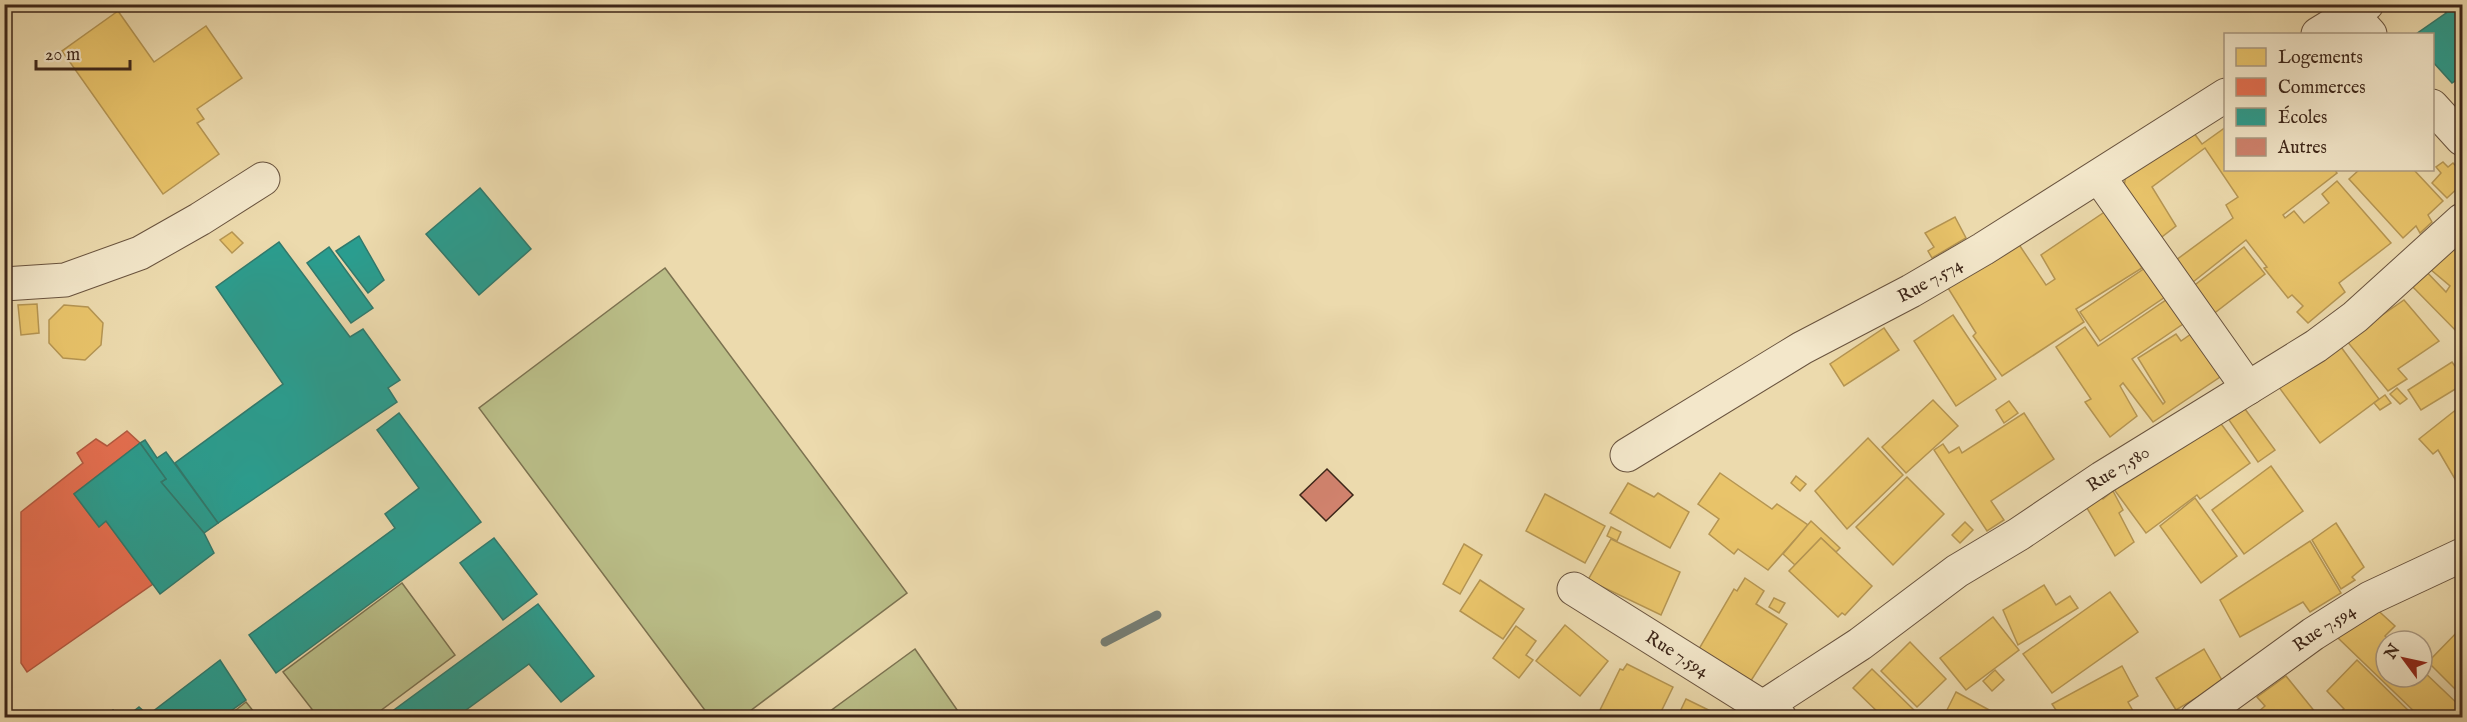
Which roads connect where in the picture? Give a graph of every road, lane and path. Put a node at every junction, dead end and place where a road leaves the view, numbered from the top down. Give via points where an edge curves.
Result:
1 (2363, 18) edge
2 (2321, 33) edge
3 (2224, 96) edge
4 (2434, 107) edge
5 (2463, 139) edge
6 (2099, 177) junction
7 (263, 179) dead end
8 (2463, 220) edge
9 (4, 284) edge
10 (2248, 388) junction
11 (1627, 455) dead end
12 (2463, 555) edge
13 (1574, 590) dead end
14 (1772, 712) edge
15 (2197, 717) edge

1 - 2 street
3 - 6 street, Rue 7.574
4 - 5 street
6 - 10 street
6 - 11 street, Rue 7.574 via 1965,260 1802,348
7 - 9 street via 140,253 65,280
8 - 10 street, Rue 7.580 via 2355,317
10 - 14 street, Rue 7.580 via 1957,571
12 - 15 street, Rue 7.594 via 2370,598
13 - 14 street, Rue 7.594

